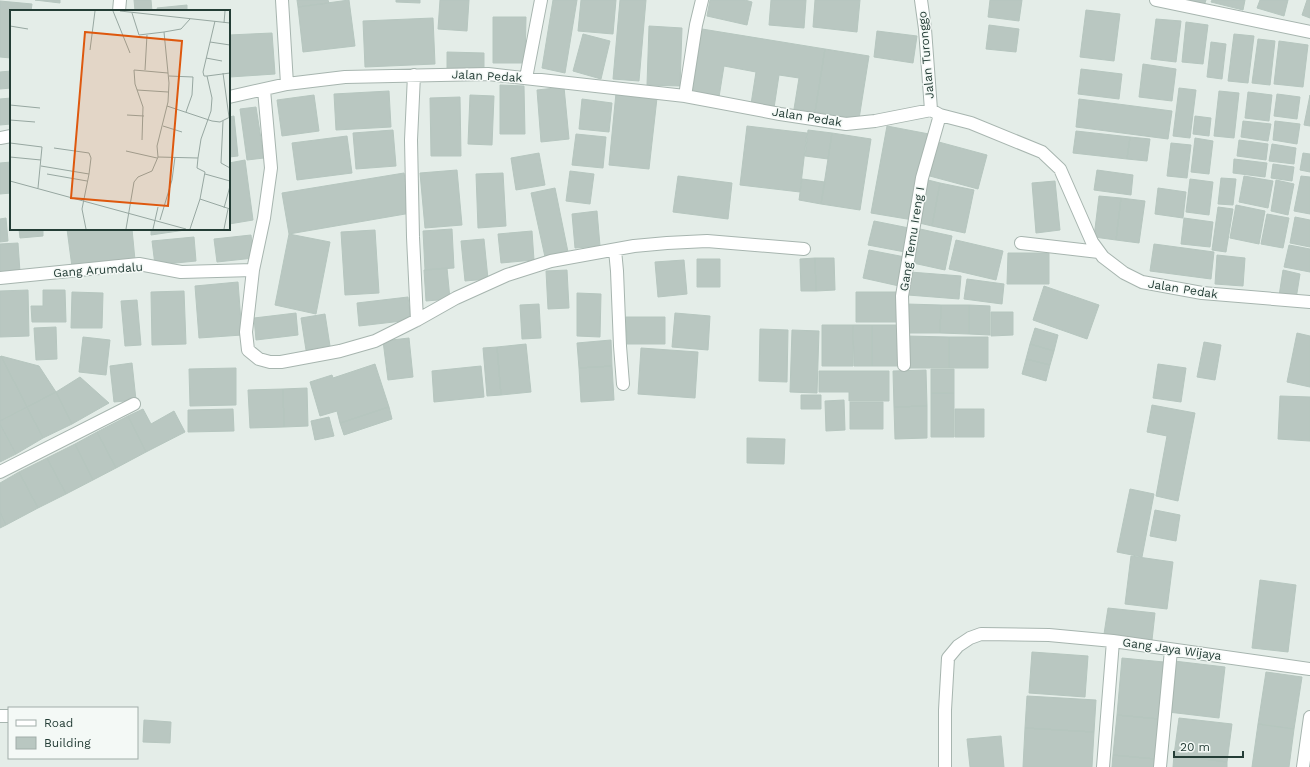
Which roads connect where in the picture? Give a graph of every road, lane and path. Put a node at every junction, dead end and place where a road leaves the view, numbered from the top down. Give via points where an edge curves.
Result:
1 (120, 0) edge
2 (282, 0) edge
3 (541, 0) edge
4 (702, 0) edge
5 (920, 0) edge
6 (1156, 0) edge
7 (119, 10) edge
8 (1310, 32) edge
9 (414, 75) junction
10 (526, 78) junction
11 (287, 84) junction
12 (264, 90) junction
13 (685, 96) junction
14 (230, 97) edge
15 (936, 113) junction
16 (10, 136) edge
17 (0, 138) edge
18 (1021, 243) dead end
19 (804, 249) dead end
20 (615, 250) junction
21 (1099, 252) junction
22 (254, 270) junction
23 (0, 278) edge
24 (1310, 302) edge
25 (417, 320) junction
26 (904, 366) dead end
27 (624, 384) dead end
28 (134, 404) dead end
29 (0, 472) edge
30 (1113, 640) junction
31 (1171, 650) junction
32 (1310, 669) edge
33 (1310, 717) edge
34 (945, 767) edge
35 (1104, 767) edge
36 (1160, 767) edge
37 (1303, 767) edge

1 - 7 street
2 - 11 street
3 - 10 street
4 - 13 street
5 - 15 street, Jalan Turonggo
6 - 8 street
9 - 10 street, Jalan Pedak via 488,74
9 - 11 street, Jalan Pedak via 345,77
9 - 25 street via 411,148
10 - 13 street, Jalan Pedak
11 - 12 street, Jalan Pedak
12 - 14 street, Jalan Pedak
12 - 22 street via 271,168
13 - 15 street, Jalan Pedak via 846,124
15 - 21 street, Jalan Pedak via 971,123 1042,152 1060,169 1092,242
15 - 26 street, Gang Temu Ireng I via 902,296
16 - 17 street
18 - 21 street
19 - 20 street via 707,241 660,243
20 - 25 street via 551,261 506,275 456,298
20 - 27 street
21 - 24 street, Jalan Pedak via 1124,273 1142,282 1202,293
22 - 23 street, Gang Arumdalu via 181,272 139,264
22 - 25 street via 246,332 248,350 259,359 281,362 340,351 375,341
28 - 29 street
30 - 31 street, Gang Jaya Wijaya
30 - 34 street via 1049,635 981,634 958,646 948,658
30 - 35 street, Gang Jaya Wijaya
31 - 32 street, Gang Jaya Wijaya
31 - 36 street
33 - 37 street

